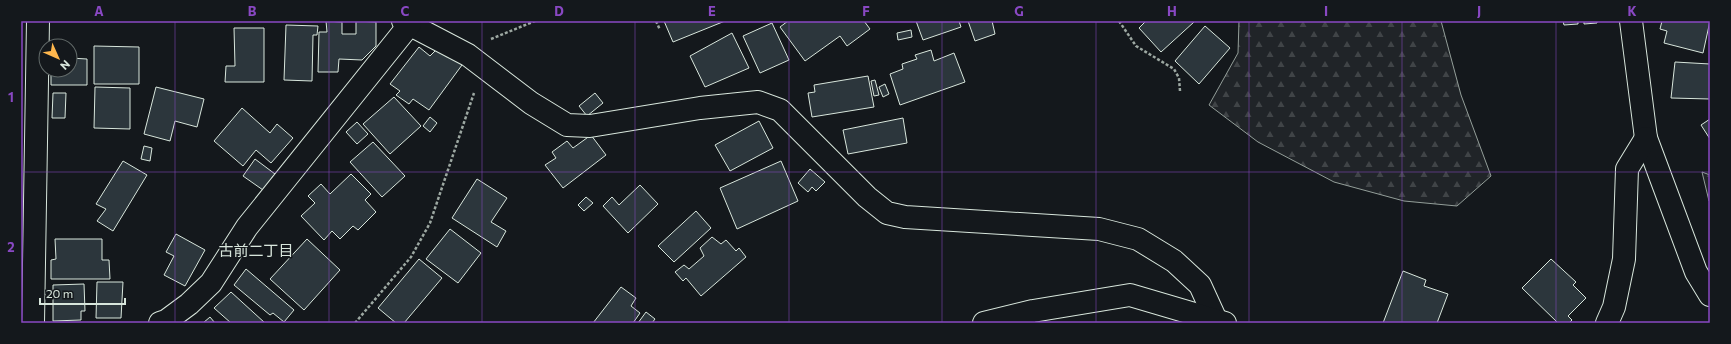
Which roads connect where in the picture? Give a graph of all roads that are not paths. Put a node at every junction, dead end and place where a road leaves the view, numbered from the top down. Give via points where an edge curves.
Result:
1 (38, 21) edge
2 (1631, 21) edge
3 (406, 22) edge
4 (1646, 138) junction
5 (1710, 295) edge
6 (1221, 321) edge
7 (33, 323) edge
8 (160, 323) edge
9 (984, 323) edge
10 (1606, 323) edge

1 - 7 street
2 - 4 street
3 - 6 street via 483,66 530,103 567,125 590,126 700,108 758,102 780,110 886,213 905,217 1099,229 1138,238 1174,261 1200,285
3 - 8 street via 247,226 211,283 189,304
4 - 5 street via 1696,272
4 - 10 street via 1628,169 1624,259 1614,307
6 - 9 street via 1130,295 1033,310

